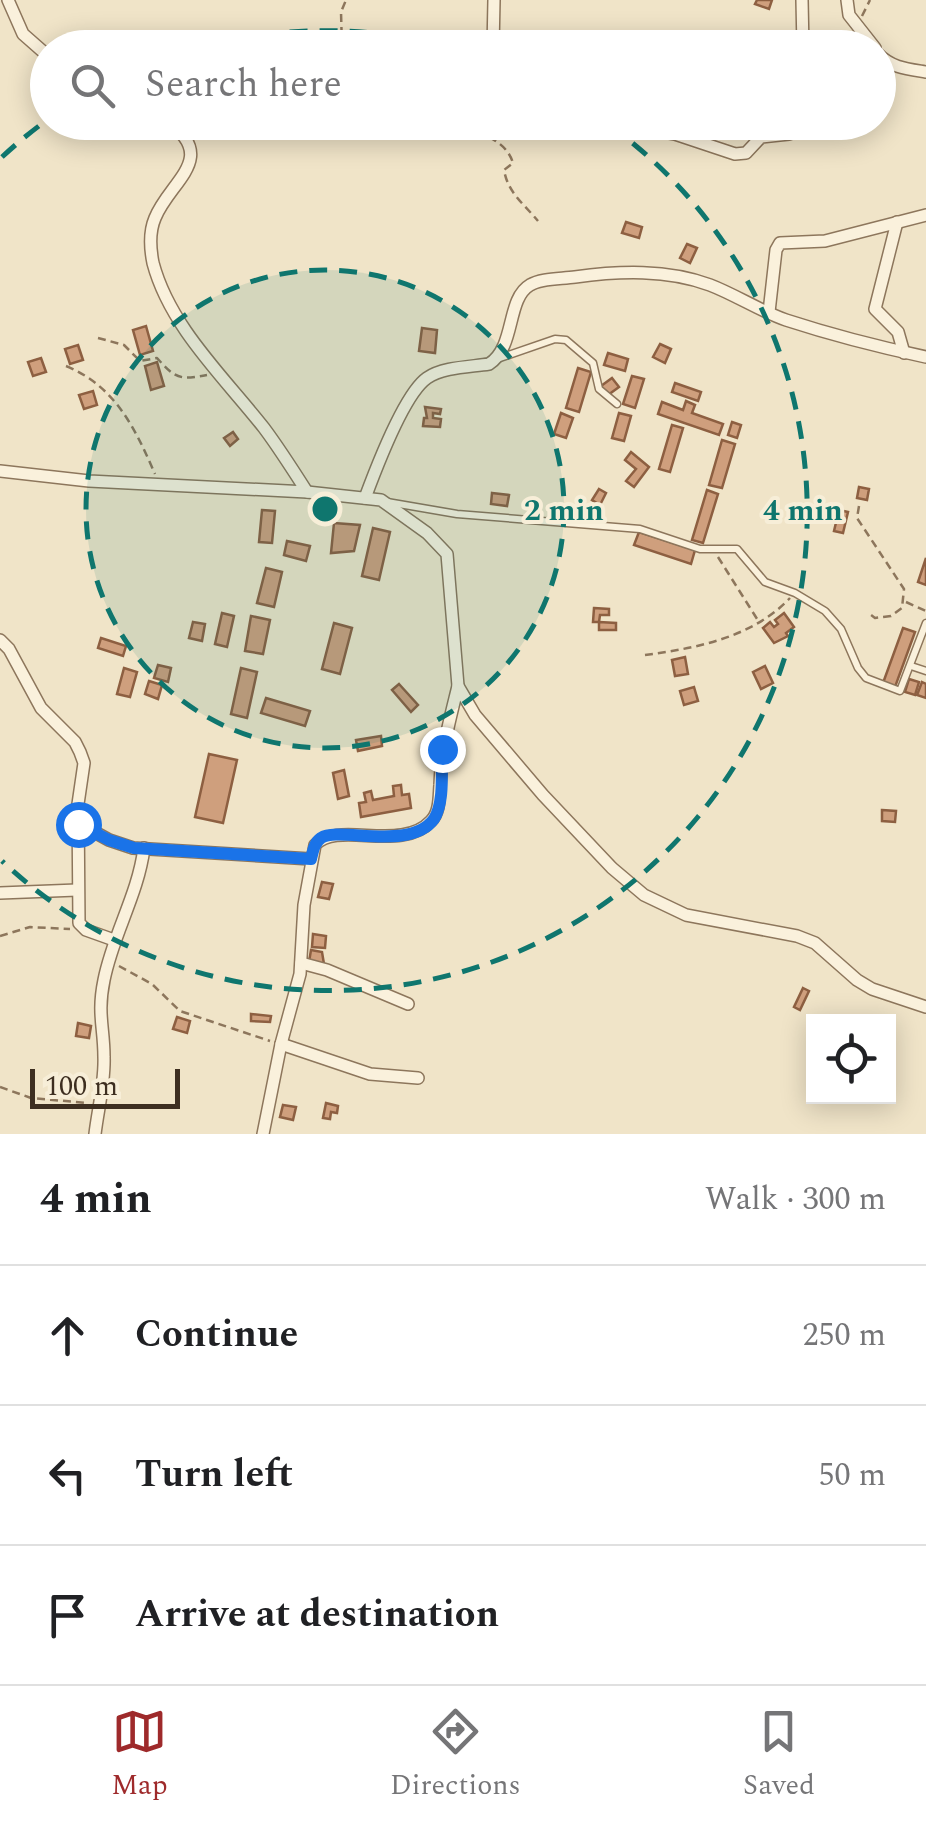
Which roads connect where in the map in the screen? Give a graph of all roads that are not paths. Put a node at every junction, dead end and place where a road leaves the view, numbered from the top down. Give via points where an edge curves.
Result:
1 (494, 0) edge
2 (802, 0) edge
3 (847, 0) edge
4 (9, 4) edge
5 (0, 17) edge
6 (493, 30) edge
7 (803, 30) edge
8 (862, 30) edge
9 (30, 40) edge
10 (896, 67) edge
11 (926, 72) edge
12 (186, 140) edge
13 (693, 140) edge
14 (758, 140) edge
15 (926, 215) edge
16 (897, 222) junction
17 (769, 312) junction
18 (904, 352) junction
19 (926, 357) edge
20 (496, 360) junction
21 (617, 404) dead end
22 (0, 471) edge
23 (307, 492) junction
24 (365, 498) junction
25 (381, 500) junction
26 (926, 623) edge
27 (0, 640) edge
28 (911, 666) junction
29 (926, 671) edge
30 (458, 686) junction
31 (78, 824) junction
32 (144, 848) junction
33 (311, 859) junction
34 (77, 890) junction
35 (0, 894) edge
36 (114, 940) junction
37 (300, 963) junction
38 (408, 1004) dead end
39 (926, 1007) edge
40 (281, 1044) junction
41 (418, 1078) dead end
42 (95, 1134) edge
43 (263, 1134) edge

1 - 6 street
2 - 7 street
3 - 8 street via 848,15
4 - 5 street
4 - 9 street
10 - 11 street
12 - 23 street via 187,170 150,236 161,289
13 - 14 street via 736,154
15 - 16 street
16 - 17 street via 825,241 780,243
16 - 18 street via 876,309 898,332
17 - 18 street
17 - 20 street via 685,278 618,272 534,282 520,296
18 - 19 street
20 - 21 lane via 566,340 594,363 599,389
20 - 24 street via 439,373 414,390
22 - 23 street
23 - 24 street
24 - 25 street
25 - 28 lane via 456,514 640,529 700,549 738,549 765,582 825,611 842,629 866,678 900,691
25 - 30 street via 448,554
26 - 28 lane
27 - 31 street via 41,708 80,752
28 - 29 lane
30 - 33 street via 433,820 396,836 328,835 314,845
30 - 39 street via 543,796 644,895 686,915 815,943 872,989
31 - 32 street
31 - 34 street
32 - 33 street
32 - 36 street via 136,892
33 - 37 street
34 - 35 street
34 - 36 street via 79,923
36 - 42 street via 100,1008 104,1053
37 - 38 street
37 - 40 street
40 - 41 street via 370,1074
40 - 43 street

